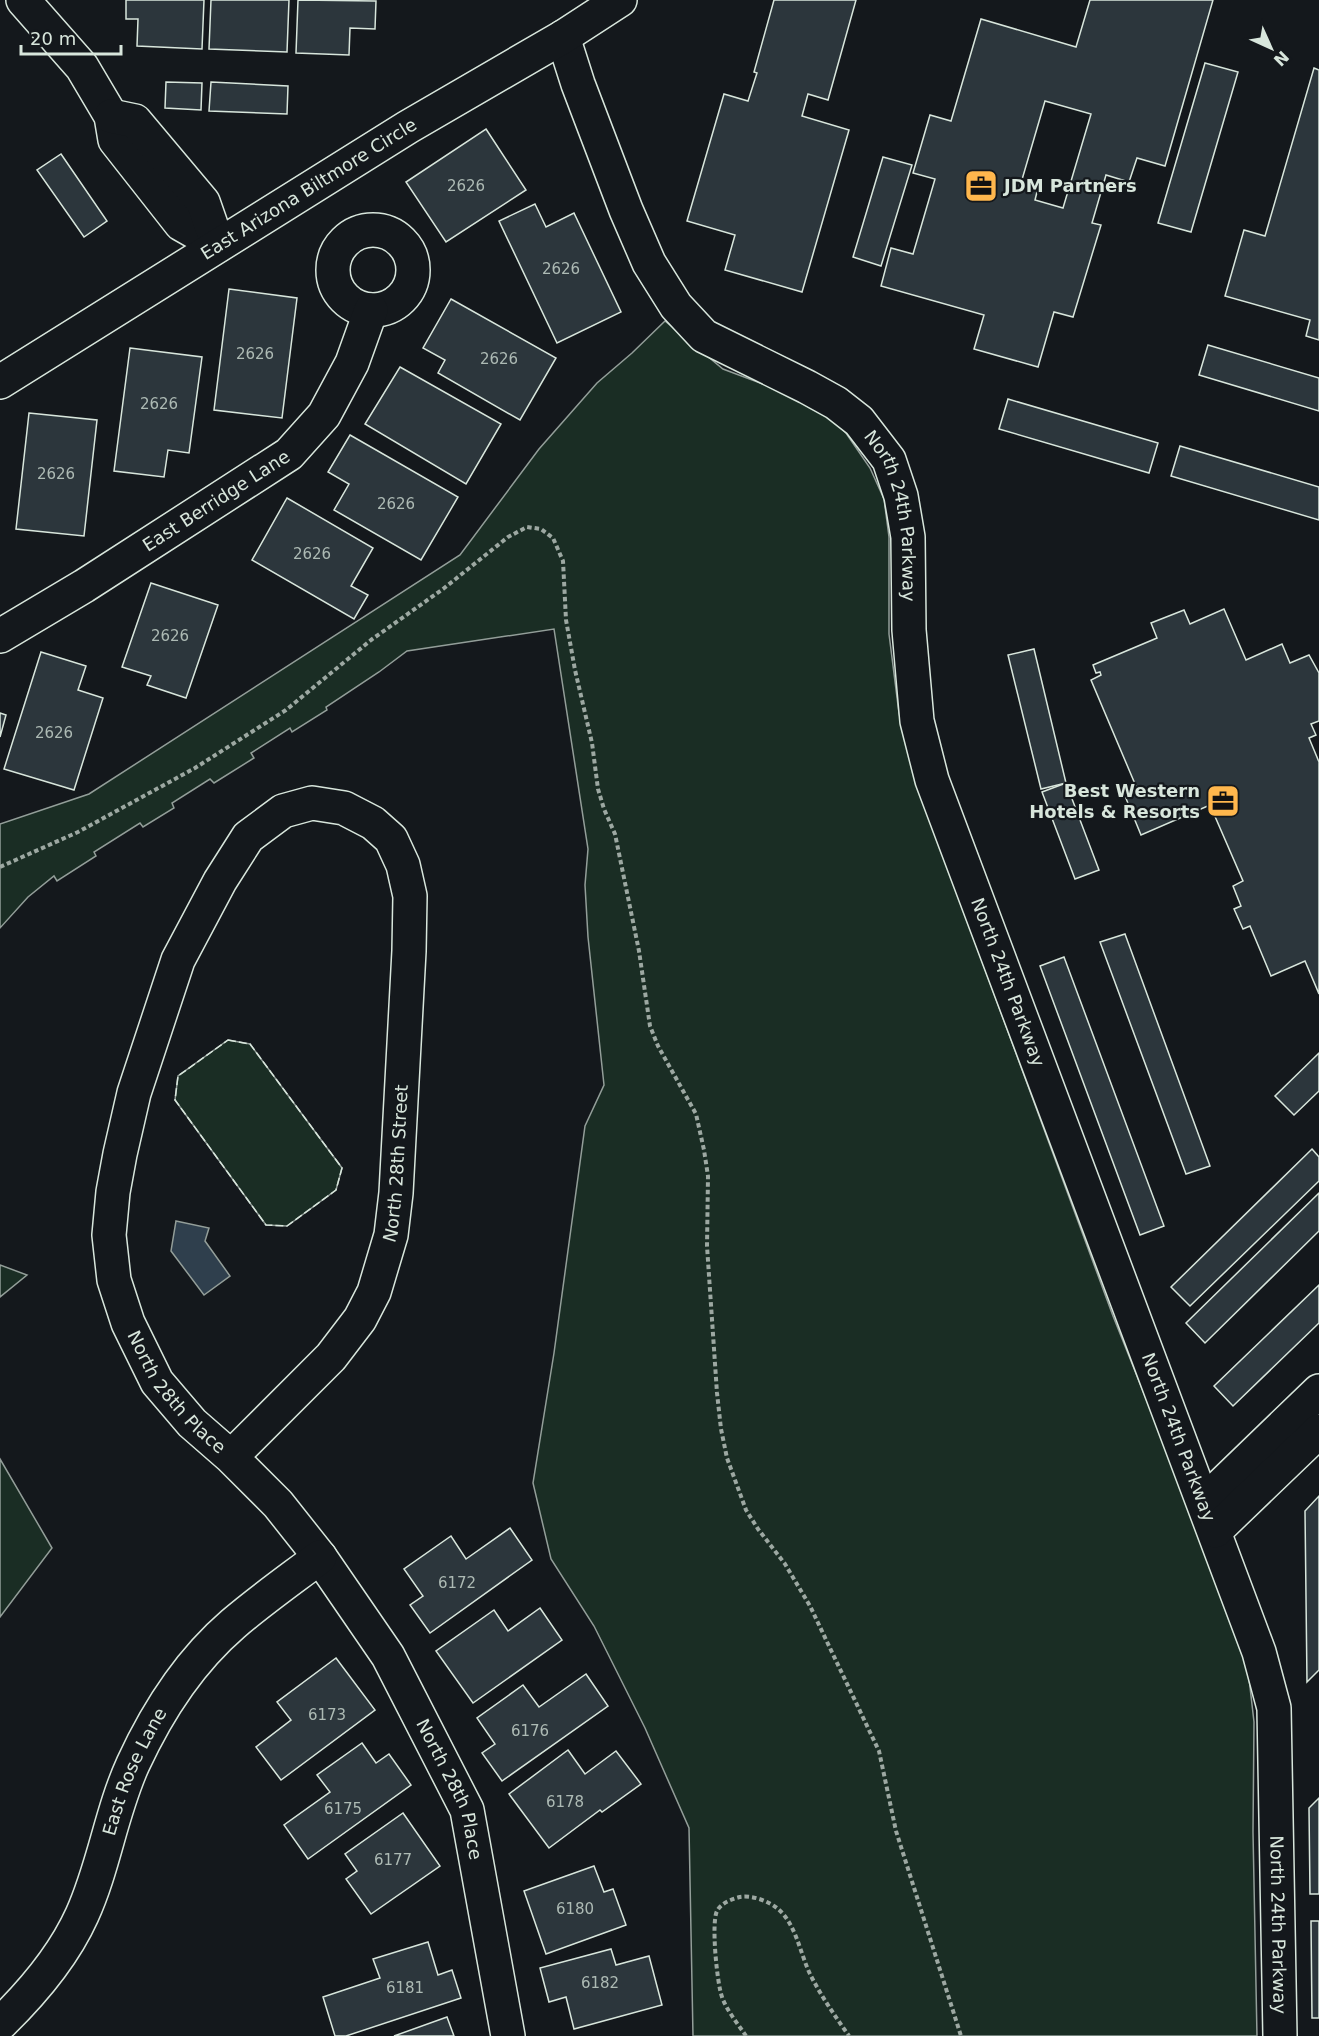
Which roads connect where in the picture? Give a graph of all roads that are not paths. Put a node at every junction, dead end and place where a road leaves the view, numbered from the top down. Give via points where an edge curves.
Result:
1 (23, 0) edge
2 (620, 0) edge
3 (563, 37) junction
4 (218, 245) junction
5 (371, 310) dead end
6 (0, 382) edge
7 (0, 636) edge
8 (373, 823) joint
9 (1319, 1391) edge
10 (1319, 1431) edge
11 (231, 1457) junction
12 (1209, 1517) junction
13 (320, 1557) junction
14 (0, 2024) edge
15 (508, 2036) edge
16 (1280, 2036) edge

1 - 4 street via 82,68 111,116 135,121 203,202
2 - 3 street, East Arizona Biltmore Circle
3 - 4 street, East Arizona Biltmore Circle
3 - 12 street, North 24th Parkway via 626,210 649,263 676,306 704,336 836,403 859,421 889,460 902,495 908,537 909,630 917,721 932,780
4 - 6 street, East Arizona Biltmore Circle
5 - 7 street, East Berridge Lane via 352,363 324,415 289,454
8 - 11 street, North 28th Street via 391,839 410,896 391,1235 374,1292 360,1319 331,1357
8 - 11 street, North 28th Place via 344,808 312,803 283,811 248,837 178,960 134,1093 113,1192 109,1235 114,1280 128,1323 157,1382 192,1423
9 - 12 street
10 - 12 street
11 - 13 street, North 28th Place via 278,1504
12 - 16 street, North 24th Parkway via 1259,1652 1274,1708
13 - 14 street, East Rose Lane via 232,1625 168,1699 133,1765 82,1915 59,1957
13 - 15 street, North 28th Place via 388,1656 466,1810

